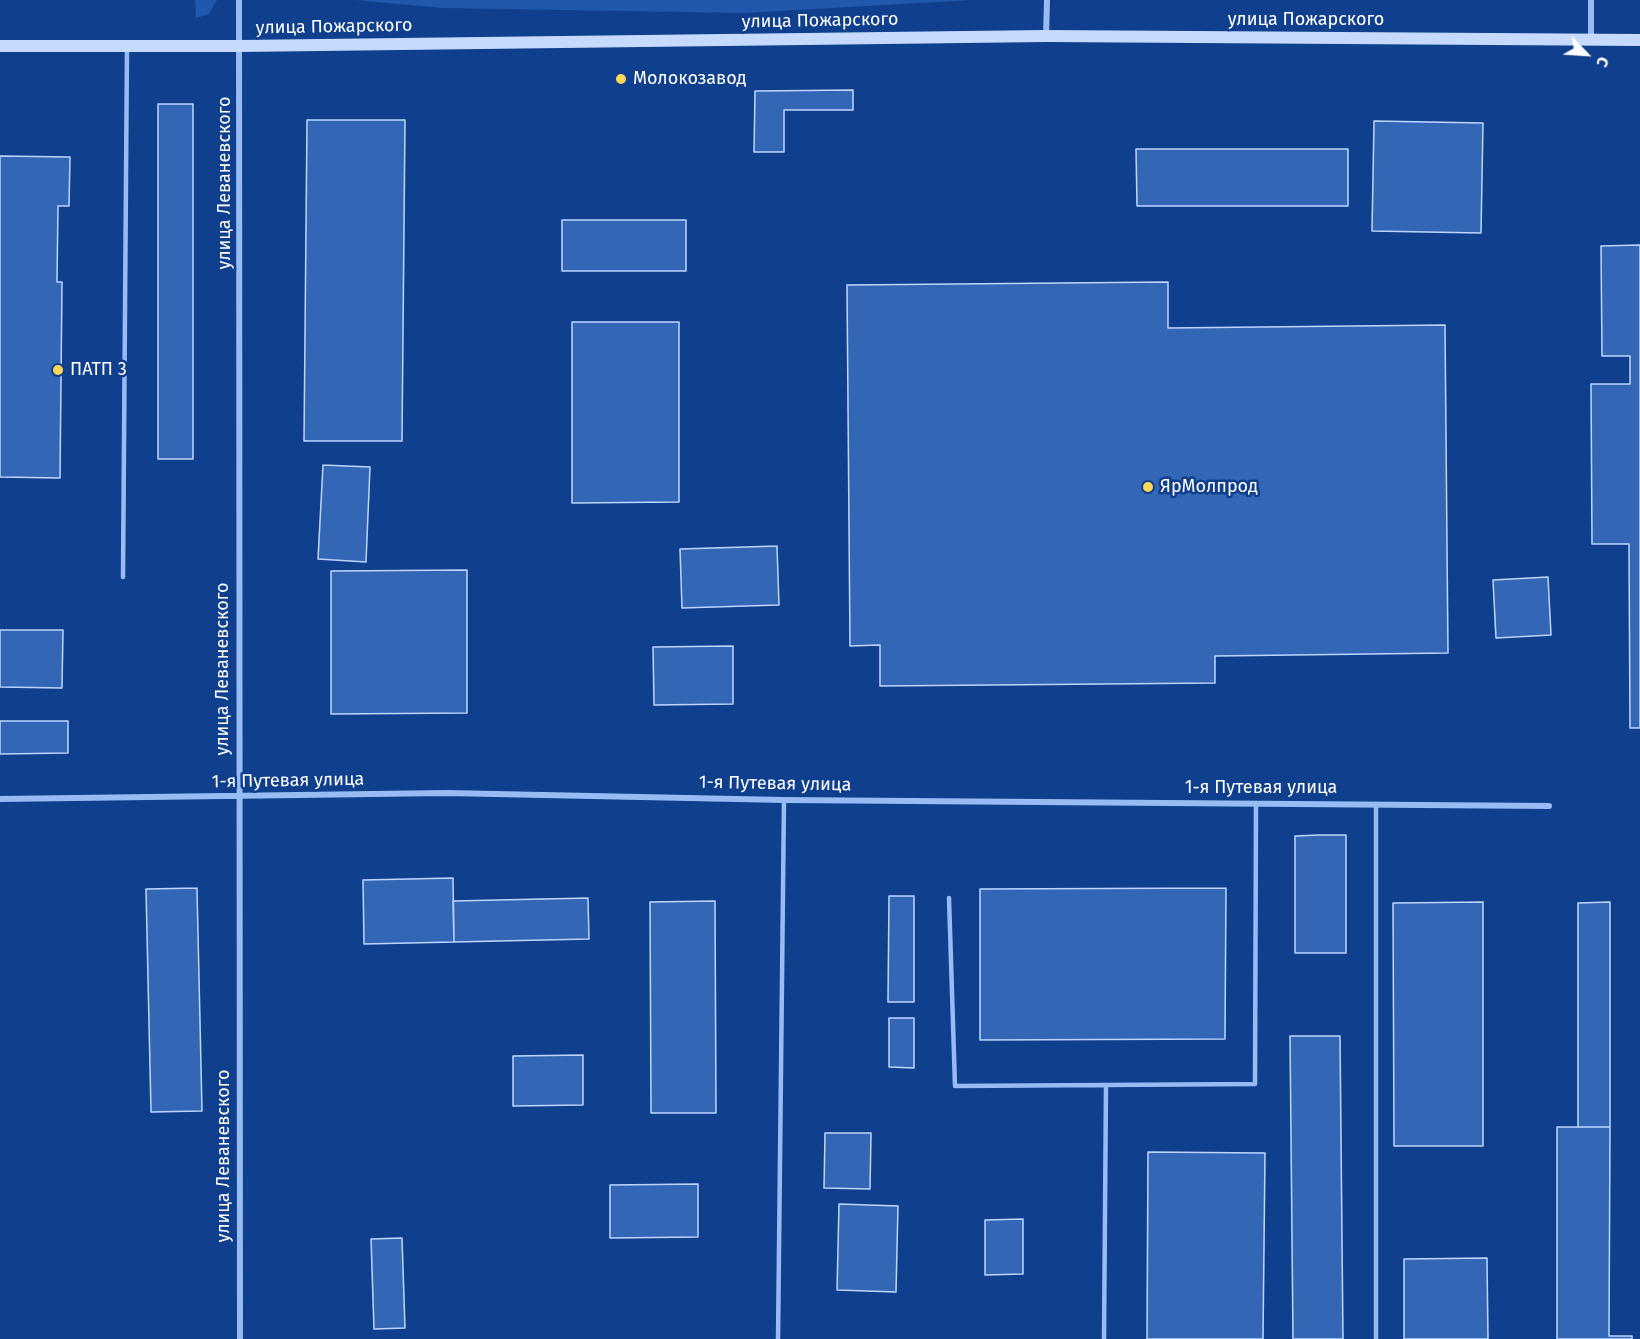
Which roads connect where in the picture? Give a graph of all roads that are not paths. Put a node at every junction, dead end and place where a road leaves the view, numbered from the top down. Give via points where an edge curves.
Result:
1 (239, 0) edge
2 (1047, 0) edge
3 (1590, 0) edge
4 (1046, 36) junction
5 (1591, 40) junction
6 (1640, 40) edge
7 (0, 46) edge
8 (127, 46) junction
9 (240, 46) junction
10 (123, 577) dead end
11 (238, 798) junction
12 (0, 799) edge
13 (784, 800) junction
14 (1256, 803) junction
15 (1376, 804) junction
16 (1549, 806) dead end
17 (949, 898) dead end
18 (1106, 1085) junction
19 (240, 1339) edge
20 (778, 1339) edge
21 (1104, 1339) edge
22 (1376, 1339) edge

1 - 9 street, улица Леваневского
2 - 4 street
3 - 5 street
4 - 5 street, улица Пожарского
4 - 9 street, улица Пожарского
5 - 6 street, улица Пожарского
7 - 8 street, улица Пожарского
8 - 9 street, улица Пожарского
8 - 10 lane
9 - 11 street, улица Леваневского
11 - 12 street, 1-я Путевая улица
11 - 13 street, 1-я Путевая улица via 447,793
11 - 19 street, улица Леваневского
13 - 14 street, 1-я Путевая улица
13 - 20 lane
14 - 15 street, 1-я Путевая улица
14 - 18 lane via 1255,1084
15 - 16 street, 1-я Путевая улица
15 - 22 lane
17 - 18 lane via 955,1086
18 - 21 lane

